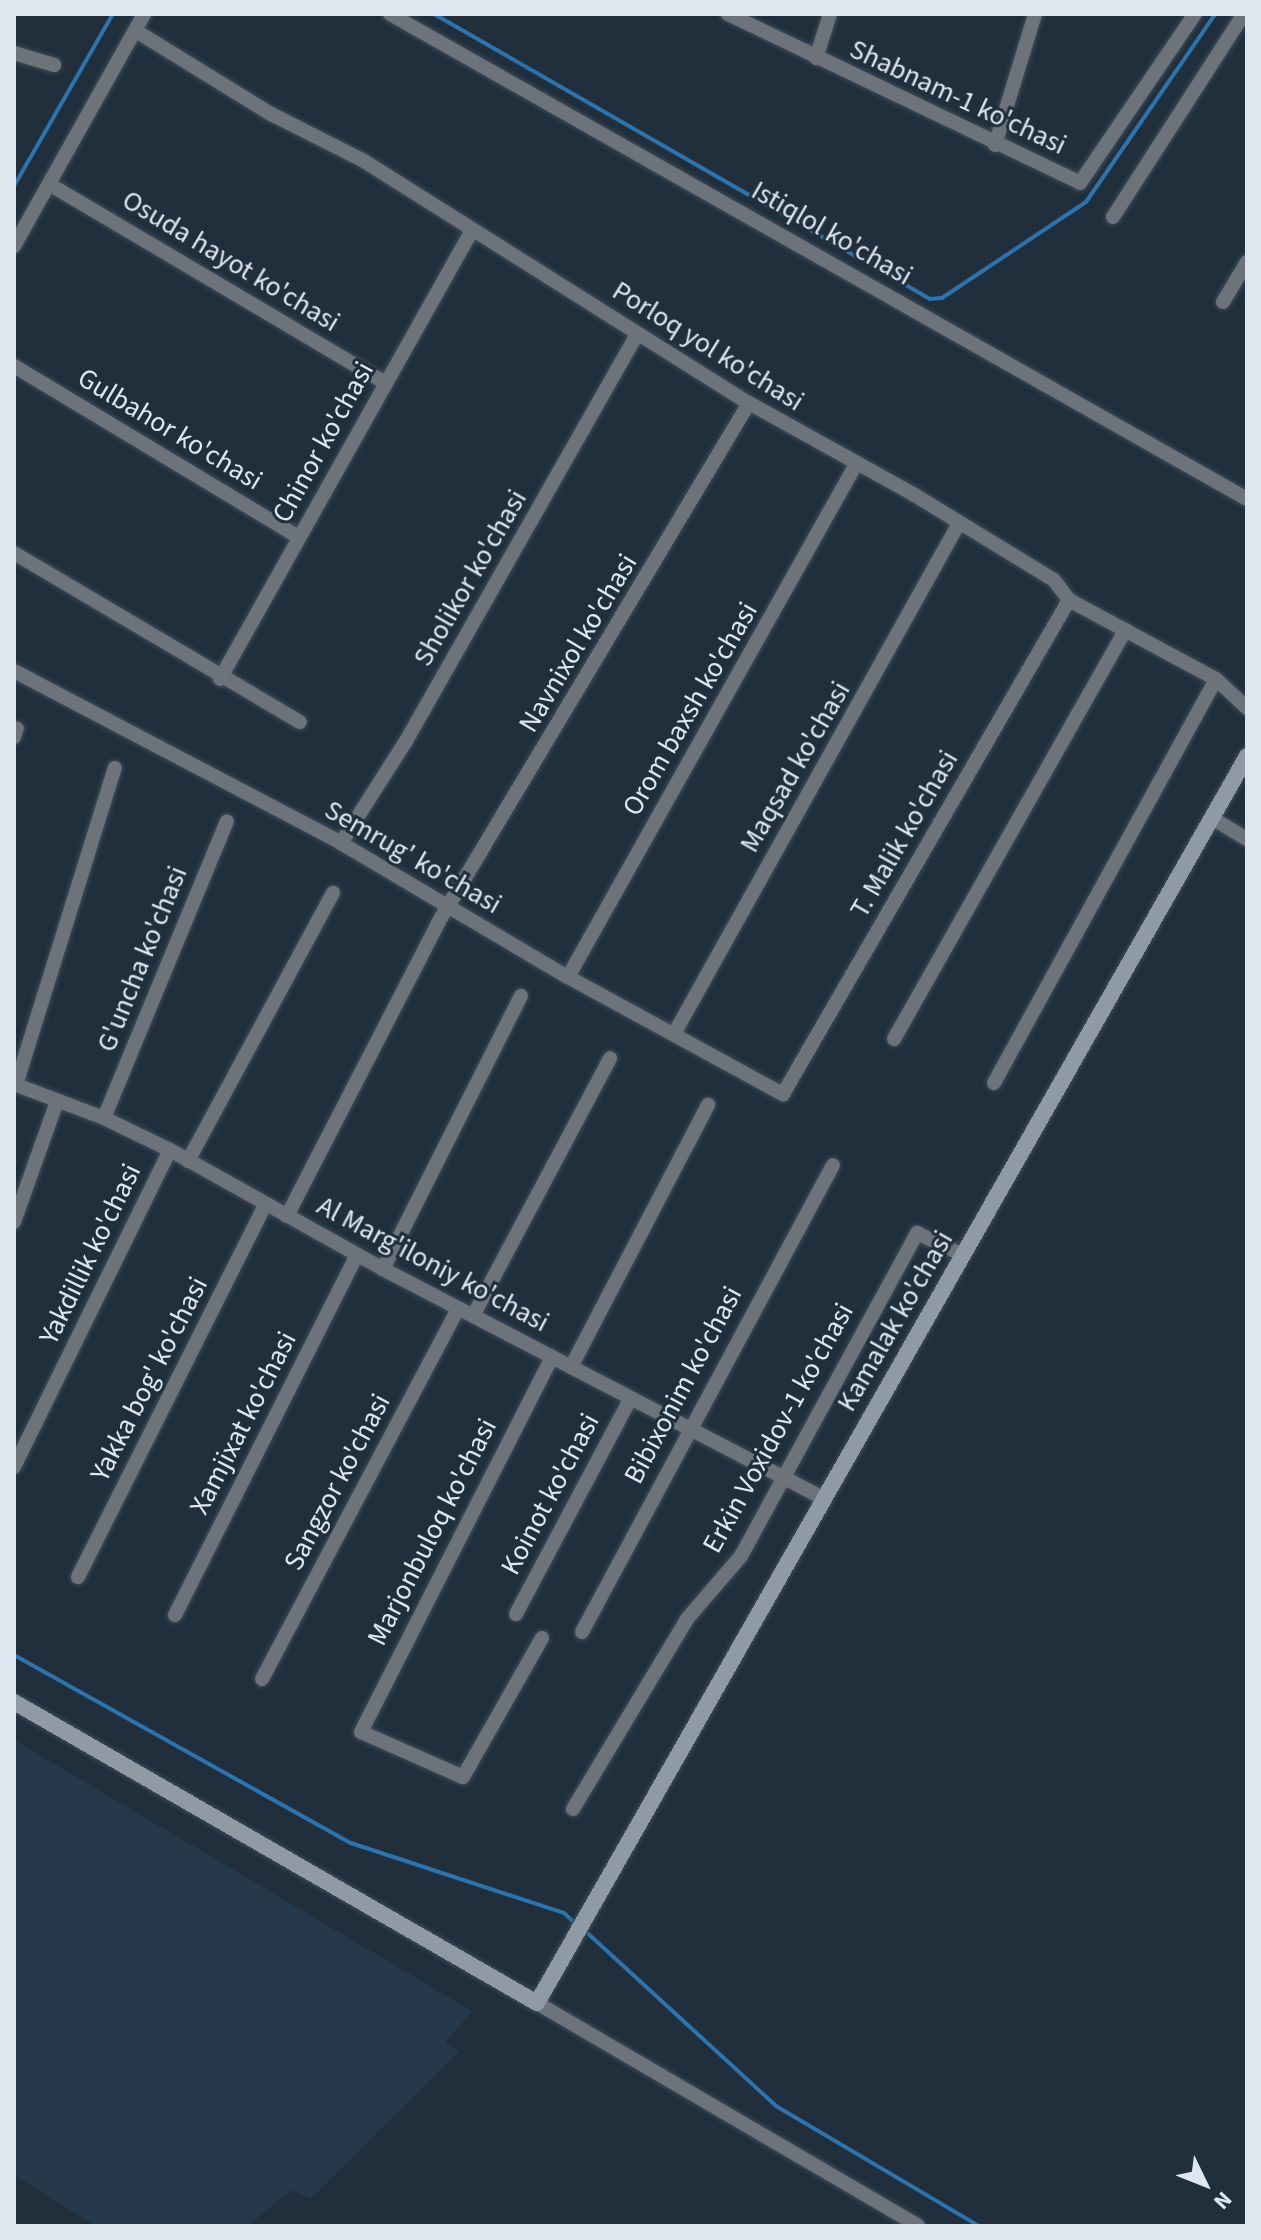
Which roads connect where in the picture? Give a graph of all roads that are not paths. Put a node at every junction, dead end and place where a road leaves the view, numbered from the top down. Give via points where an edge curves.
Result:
1 (144, 14) edge
2 (728, 14) edge
3 (830, 14) edge
4 (1035, 14) edge
5 (1195, 14) edge
6 (1244, 14) edge
7 (394, 15) edge
8 (136, 31) junction
9 (14, 53) edge
10 (816, 58) junction
11 (54, 65) dead end
12 (995, 145) junction
13 (49, 184) junction
14 (1113, 217) dead end
15 (471, 232) junction
16 (14, 246) edge
17 (1247, 262) edge
18 (1223, 302) dead end
19 (637, 335) junction
20 (14, 366) edge
21 (385, 383) junction
22 (749, 403) junction
23 (855, 466) junction
24 (1247, 499) edge
25 (958, 525) junction
26 (299, 537) junction
27 (14, 553) edge
28 (1069, 600) junction
29 (1125, 630) junction
30 (14, 671) edge
31 (220, 679) junction
32 (1216, 679) junction
33 (1247, 708) edge
34 (300, 722) dead end
35 (1247, 756) edge
36 (115, 768) dead end
37 (1212, 818) junction
38 (227, 821) dead end
39 (1247, 839) edge
40 (341, 843) junction
41 (333, 893) dead end
42 (451, 908) junction
43 (568, 977) junction
44 (521, 996) dead end
45 (674, 1034) junction
46 (894, 1039) dead end
47 (610, 1058) dead end
48 (994, 1083) dead end
49 (15, 1084) edge
50 (783, 1094) joint
51 (57, 1101) junction
52 (708, 1105) dead end
53 (104, 1118) junction
54 (170, 1150) junction
55 (188, 1161) junction
56 (833, 1165) dead end
57 (265, 1205) junction
58 (287, 1216) junction
59 (14, 1222) edge
60 (357, 1255) junction
61 (963, 1255) junction
62 (383, 1269) junction
63 (458, 1309) junction
64 (473, 1316) junction
65 (552, 1357) junction
66 (571, 1367) junction
67 (630, 1400) junction
68 (690, 1425) junction
69 (14, 1467) edge
70 (785, 1474) junction
71 (824, 1499) junction
72 (78, 1577) dead end
73 (516, 1614) dead end
74 (175, 1615) dead end
75 (582, 1632) dead end
76 (542, 1638) dead end
77 (262, 1679) dead end
78 (14, 1702) edge
79 (573, 1809) dead end
80 (537, 2003) junction
81 (918, 2226) edge

1 - 8 street
2 - 10 street, Shabnam-1 ko'chasi
3 - 10 street
4 - 12 street
5 - 12 street, Shabnam-1 ko'chasi via 1080,183
6 - 14 street
7 - 24 street, Istiqlol ko'chasi
8 - 13 street
8 - 15 street, Porloq yol ko'chasi via 271,114 364,161
9 - 11 street
10 - 12 street, Shabnam-1 ko'chasi
13 - 16 street
13 - 21 street, Osuda hayot ko'chasi
15 - 19 street, Porloq yol ko'chasi
15 - 21 street, Chinor ko'chasi
17 - 18 street
19 - 22 street, Porloq yol ko'chasi
19 - 40 street, Sholikor ko'chasi via 414,728
20 - 26 street, Gulbahor ko'chasi
21 - 26 street, Chinor ko'chasi
22 - 23 street, Porloq yol ko'chasi
22 - 42 street, Navnixol ko'chasi
23 - 25 street, Porloq yol ko'chasi via 913,494
23 - 43 street, Orom baxsh ko'chasi
25 - 28 street, Porloq yol ko'chasi via 1054,580
25 - 45 street, Maqsad ko'chasi
26 - 31 street, Chinor ko'chasi
27 - 31 street
28 - 29 street, Porloq yol ko'chasi
28 - 50 street, T. Malik ko'chasi
29 - 32 street, Porloq yol ko'chasi
29 - 46 street
30 - 40 street, Semrug' ko'chasi
31 - 34 street
32 - 33 street, Porloq yol ko'chasi
32 - 48 street
35 - 37 main road, Kamalak ko'chasi
36 - 49 street
37 - 39 street
37 - 61 main road, Kamalak ko'chasi
38 - 53 street, G'uncha ko'chasi
40 - 42 street, Semrug' ko'chasi
41 - 55 street
42 - 43 street, Semrug' ko'chasi
42 - 58 street via 365,1060
43 - 45 street, Semrug' ko'chasi
44 - 62 street
45 - 50 street, Semrug' ko'chasi
47 - 64 street
49 - 51 street, Al Marg'iloniy ko'chasi
51 - 53 street, Al Marg'iloniy ko'chasi
51 - 59 street
52 - 66 street
53 - 54 street, Al Marg'iloniy ko'chasi
54 - 55 street, Al Marg'iloniy ko'chasi
54 - 69 street, Yakdillik ko'chasi
55 - 57 street, Al Marg'iloniy ko'chasi
56 - 68 street, Bibixonim ko'chasi
57 - 58 street, Al Marg'iloniy ko'chasi
57 - 72 street, Yakka bog' ko'chasi
58 - 60 street, Al Marg'iloniy ko'chasi
60 - 62 street, Al Marg'iloniy ko'chasi
60 - 74 street, Xamjixat ko'chasi
61 - 70 street, Erkin Voxidov-1 ko'chasi via 917,1233
61 - 71 main road, Kamalak ko'chasi
62 - 63 street, Al Marg'iloniy ko'chasi
63 - 64 street, Al Marg'iloniy ko'chasi
63 - 77 street, Sangzor ko'chasi
64 - 65 street, Al Marg'iloniy ko'chasi
65 - 66 street, Al Marg'iloniy ko'chasi
65 - 76 street, Marjonbuloq ko'chasi via 361,1732 463,1777
66 - 67 street, Al Marg'iloniy ko'chasi
67 - 68 street, Al Marg'iloniy ko'chasi
67 - 73 street, Koinot ko'chasi
68 - 70 street, Al Marg'iloniy ko'chasi
68 - 75 street, Bibixonim ko'chasi
70 - 71 street, Al Marg'iloniy ko'chasi
70 - 79 street, Erkin Voxidov-1 ko'chasi via 741,1556 687,1619
71 - 80 main road, Kamalak ko'chasi
78 - 80 main road
80 - 81 street

